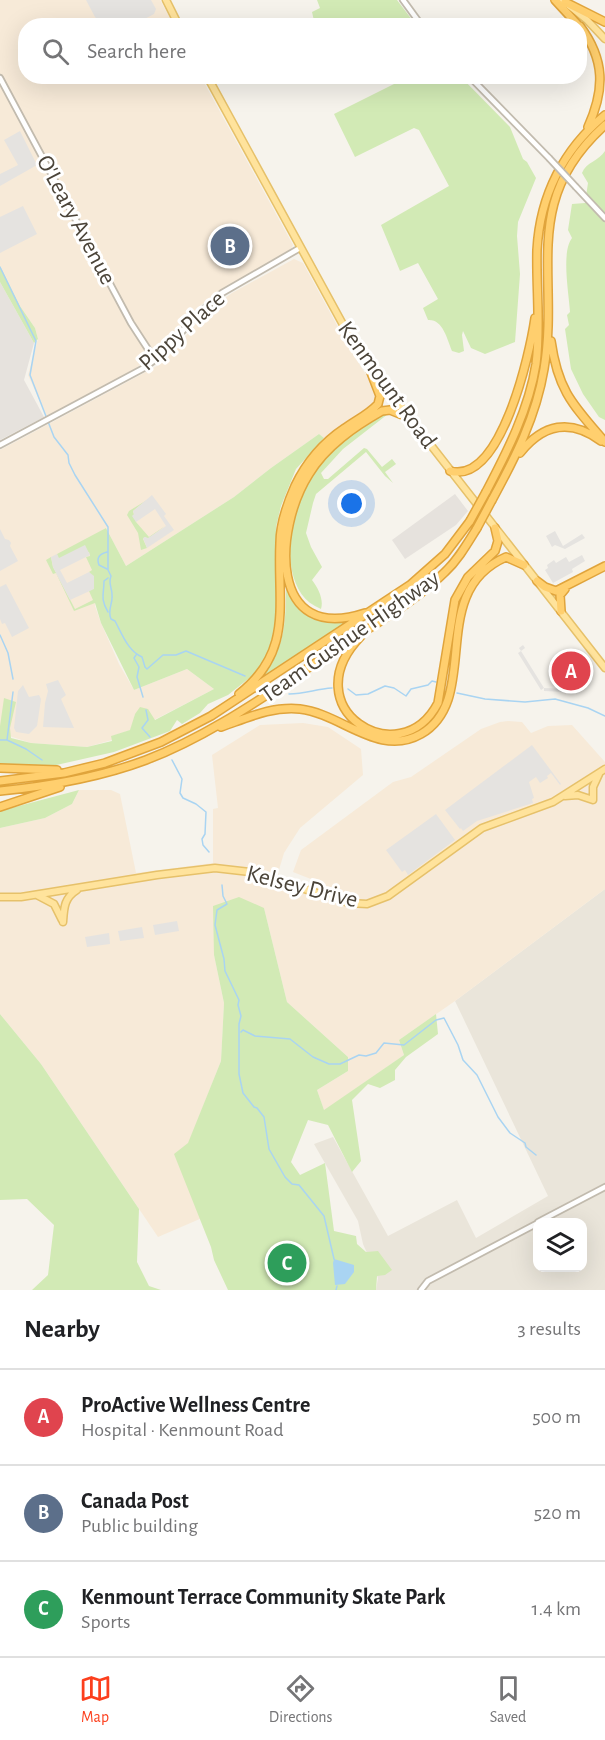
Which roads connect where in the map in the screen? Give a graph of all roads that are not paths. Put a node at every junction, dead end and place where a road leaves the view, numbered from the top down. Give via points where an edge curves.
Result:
1 (166, 0) edge
2 (403, 0) edge
3 (555, 0) edge
4 (563, 1) edge
5 (175, 18) edge
6 (416, 18) edge
7 (572, 18) edge
8 (584, 18) edge
9 (587, 20) edge
10 (605, 22) edge
11 (587, 37) edge
12 (605, 39) edge
13 (0, 78) edge
14 (211, 84) edge
15 (477, 84) edge
16 (605, 115) edge
17 (605, 125) edge
18 (578, 141) junction
19 (605, 218) edge
20 (300, 248) junction
21 (538, 289) junction
22 (548, 324) junction
23 (155, 360) junction
24 (370, 370) junction
25 (407, 417) junction
26 (605, 443) edge
27 (0, 445) edge
28 (514, 460) junction
29 (450, 471) junction
30 (495, 528) junction
31 (524, 565) junction
32 (605, 566) edge
33 (537, 581) junction
34 (572, 584) junction
35 (381, 606) junction
36 (561, 611) junction
37 (369, 628) junction
38 (605, 668) edge
39 (211, 716) junction
40 (207, 732) junction
41 (0, 768) edge
42 (87, 768) junction
43 (602, 771) edge
44 (82, 779) junction
45 (0, 781) edge
46 (0, 791) edge
47 (562, 797) junction
48 (0, 807) edge
49 (80, 888) junction
50 (36, 895) junction
51 (0, 897) edge
52 (605, 1187) edge
53 (547, 1218) edge
54 (533, 1226) edge
55 (421, 1290) edge

1 - 5 main road
2 - 6 street
3 - 7 highway
4 - 8 main road
4 - 10 highway
9 - 12 main road
11 - 18 highway via 597,50 604,82 599,108
13 - 23 street, O'Leary Avenue via 131,323
14 - 20 main road, Kenmount Road
15 - 19 street, bridge
16 - 18 highway, Team Gushue Highway
17 - 22 highway, Team Gushue Highway via 570,166 553,205 546,249
18 - 21 highway, Team Gushue Highway via 561,165 544,206 537,250
20 - 23 street, Pippy Place via 222,293
20 - 24 main road, Kenmount Road
21 - 29 highway via 528,359 514,402 484,459 464,472
21 - 35 highway, Team Gushue Highway, bridge via 538,343 532,382 513,438 453,546
22 - 26 highway via 562,387
22 - 28 highway, Team Gushue Highway via 536,407
23 - 27 street, Pippy Place
24 - 25 main road, Kenmount Road
24 - 39 highway via 380,393 378,404 313,457 288,502 280,542 281,622 276,645 260,673
25 - 29 main road, Kenmount Road
25 - 35 highway via 382,411 332,446 301,488 286,536 287,578 292,593 307,610 336,620
26 - 28 highway via 577,428 556,427 537,435
28 - 37 highway, Team Gushue Highway, bridge via 477,528 445,572
29 - 30 main road, Kenmount Road
30 - 31 main road, Kenmount Road
30 - 37 highway via 495,551 468,577 455,600 438,703 416,728 380,733 357,722 341,702 340,666
31 - 33 main road, Kenmount Road
31 - 40 highway via 506,557 472,585 462,605 449,697 439,719 420,734 399,741 381,741 335,720 290,708 264,711
32 - 34 highway
33 - 34 highway via 553,590
33 - 36 main road, Kenmount Road
34 - 36 highway via 560,595
35 - 39 highway, Team Gushue Highway
36 - 38 main road, Kenmount Road
37 - 40 highway, Team Gushue Highway
39 - 42 highway, Team Gushue Highway via 142,750
40 - 44 highway, Team Gushue Highway via 147,760
41 - 42 highway
42 - 45 highway, Team Gushue Highway
43 - 47 main road, Kelsey Drive
43 - 47 main road via 593,787 593,800 578,795
44 - 46 highway, Team Gushue Highway
44 - 48 highway
47 - 49 main road, Kelsey Drive via 482,828 388,896 367,904 344,902 229,868
49 - 50 main road, Kelsey Drive
49 - 50 main road via 67,898 63,922 54,904
50 - 51 main road, Kelsey Drive
52 - 53 street
54 - 55 street via 428,1281

